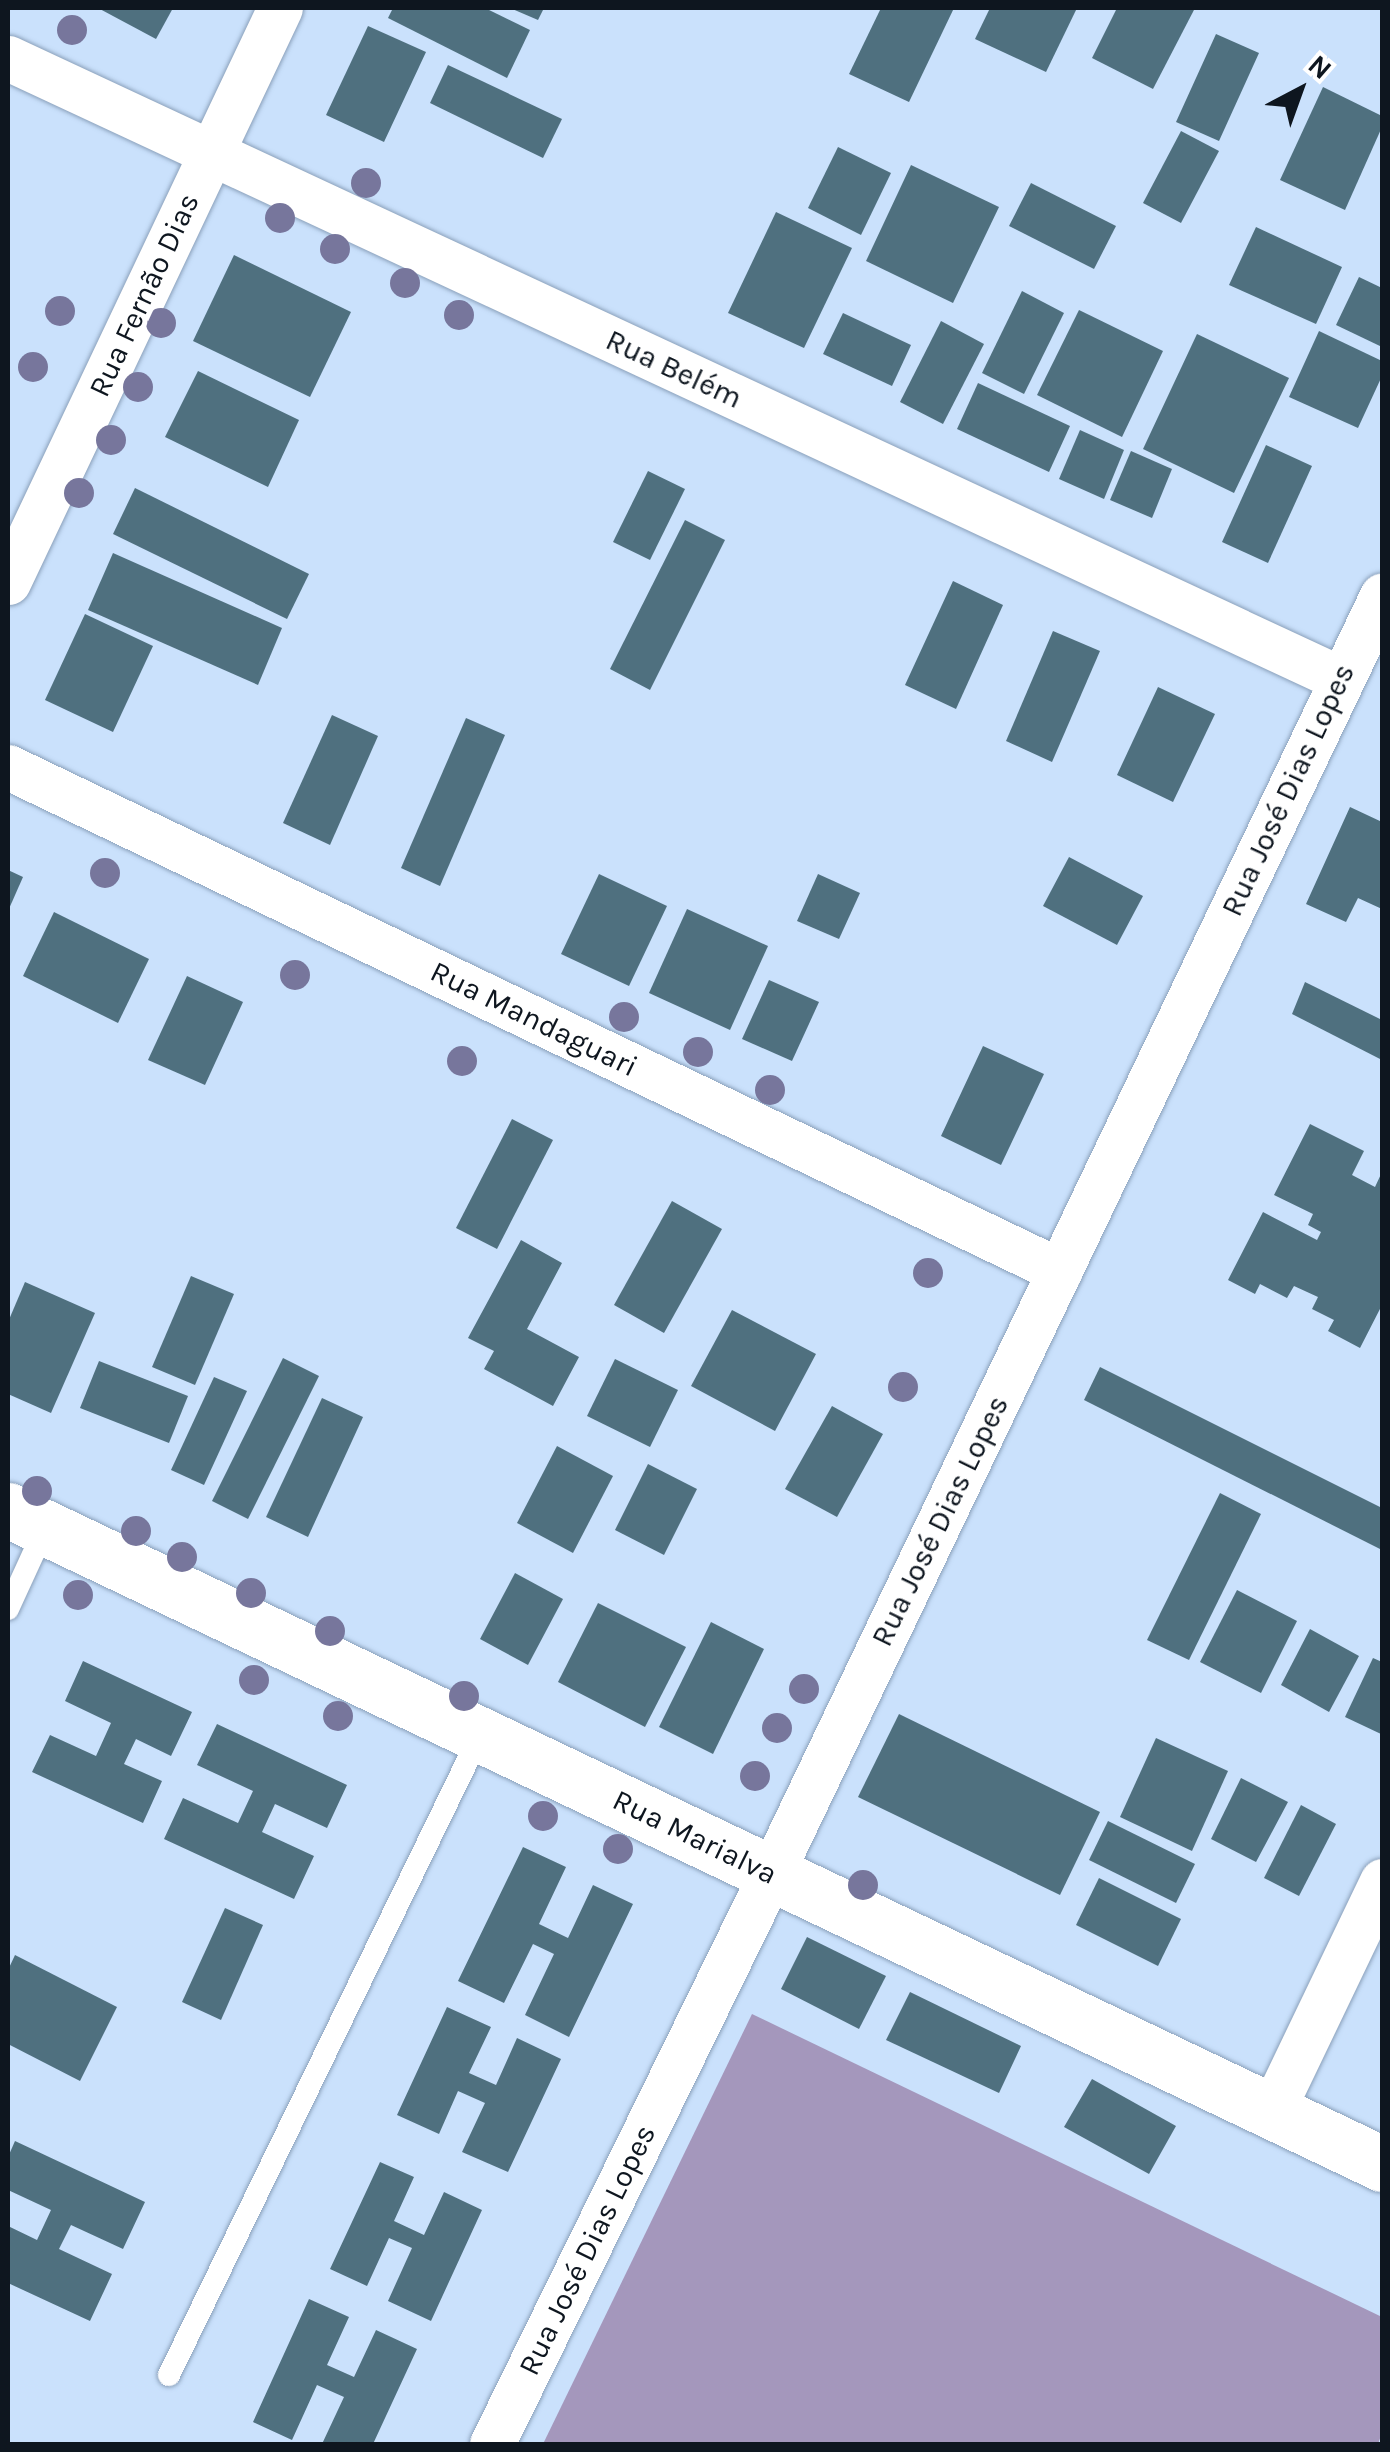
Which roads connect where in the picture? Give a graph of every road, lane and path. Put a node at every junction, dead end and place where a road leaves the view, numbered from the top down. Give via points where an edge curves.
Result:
1 (280, 8) edge
2 (8, 58) edge
3 (211, 153) junction
4 (8, 582) edge
5 (1382, 596) edge
6 (1340, 679) junction
7 (8, 767) edge
8 (1060, 1271) junction
9 (26, 1519) edge
10 (8, 1610) edge
11 (481, 1733) junction
12 (771, 1874) junction
13 (1382, 1881) edge
14 (1272, 2111) junction
15 (1382, 2164) edge
16 (168, 2375) dead end
17 (492, 2444) edge

1 - 3 street, Rua Fernão Dias
2 - 3 street, Rua Belém
3 - 4 street, Rua Fernão Dias
3 - 6 street, Rua Belém
5 - 6 street, Rua José Dias Lopes
6 - 8 street, Rua José Dias Lopes
7 - 8 street, Rua Mandaguari
8 - 12 street, Rua José Dias Lopes
9 - 10 lane
9 - 11 street, Rua Marialva
11 - 12 street, Rua Marialva
11 - 16 lane
12 - 14 street, Rua Marialva
12 - 17 street, Rua José Dias Lopes
13 - 14 street
14 - 15 street, Rua Marialva

